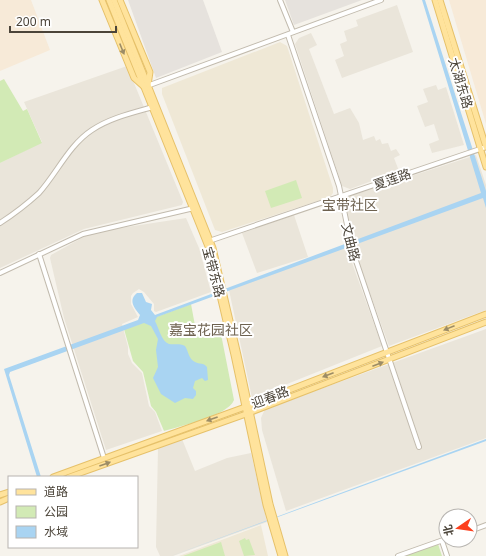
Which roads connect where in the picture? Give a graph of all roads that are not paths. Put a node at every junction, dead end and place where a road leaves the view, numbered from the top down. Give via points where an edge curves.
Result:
1 (102, 0) edge
2 (109, 0) edge
3 (114, 0) edge
4 (120, 0) edge
5 (280, 0) edge
6 (381, 0) edge
7 (435, 0) edge
8 (440, 0) edge
9 (293, 32) junction
10 (288, 35) junction
11 (146, 86) junction
12 (153, 107) junction
13 (484, 148) edge
14 (486, 167) edge
15 (341, 196) junction
16 (196, 208) junction
17 (0, 223) edge
18 (209, 241) junction
19 (39, 254) junction
20 (0, 273) edge
21 (486, 314) edge
22 (486, 322) edge
23 (388, 353) junction
24 (390, 359) junction
25 (247, 406) junction
26 (248, 413) junction
27 (419, 447) dead end
28 (104, 458) junction
29 (56, 476) edge
30 (72, 476) edge
31 (272, 520) junction
32 (438, 542) edge
33 (281, 556) edge
34 (285, 556) edge
35 (398, 556) edge

1 -> 11 main road via 134,78
2 - 11 main road, 宝带东路
3 - 11 main road, 宝带东路
4 - 11 main road via 150,72
5 - 9 street
6 - 9 street
7 - 13 main road, 太湖东路
8 - 13 main road, 太湖东路
9 - 10 street
10 - 11 street
10 - 15 street, 文曲路
11 - 12 main road, 宝带东路
11 - 16 main road, 宝带东路
12 - 16 main road, 宝带东路
12 - 17 street via 109,121 92,130 72,149 39,192
13 - 14 main road, 太湖东路
13 - 15 street, 夏莲路
15 - 18 street, 夏莲路
15 - 23 street, 文曲路 via 351,247
16 - 18 main road, 宝带东路
16 - 19 street via 90,232
18 - 25 main road, 宝带东路
19 - 20 street
19 - 28 street
21 -> 23 main road, 迎春路
22 - 24 main road, 迎春路
23 - 24 street, 文曲路
23 -> 25 main road, 迎春路
26 -> 24 main road, 迎春路
24 - 27 street, 文曲路
25 - 26 main road, 宝带东路
25 -> 28 main road, 迎春路
30 -> 26 main road, 迎春路
26 - 31 main road, 宝带东路
28 - 29 main road, 迎春路
31 - 33 main road, 宝带东路
31 - 34 main road, 宝带东路
32 - 35 street

